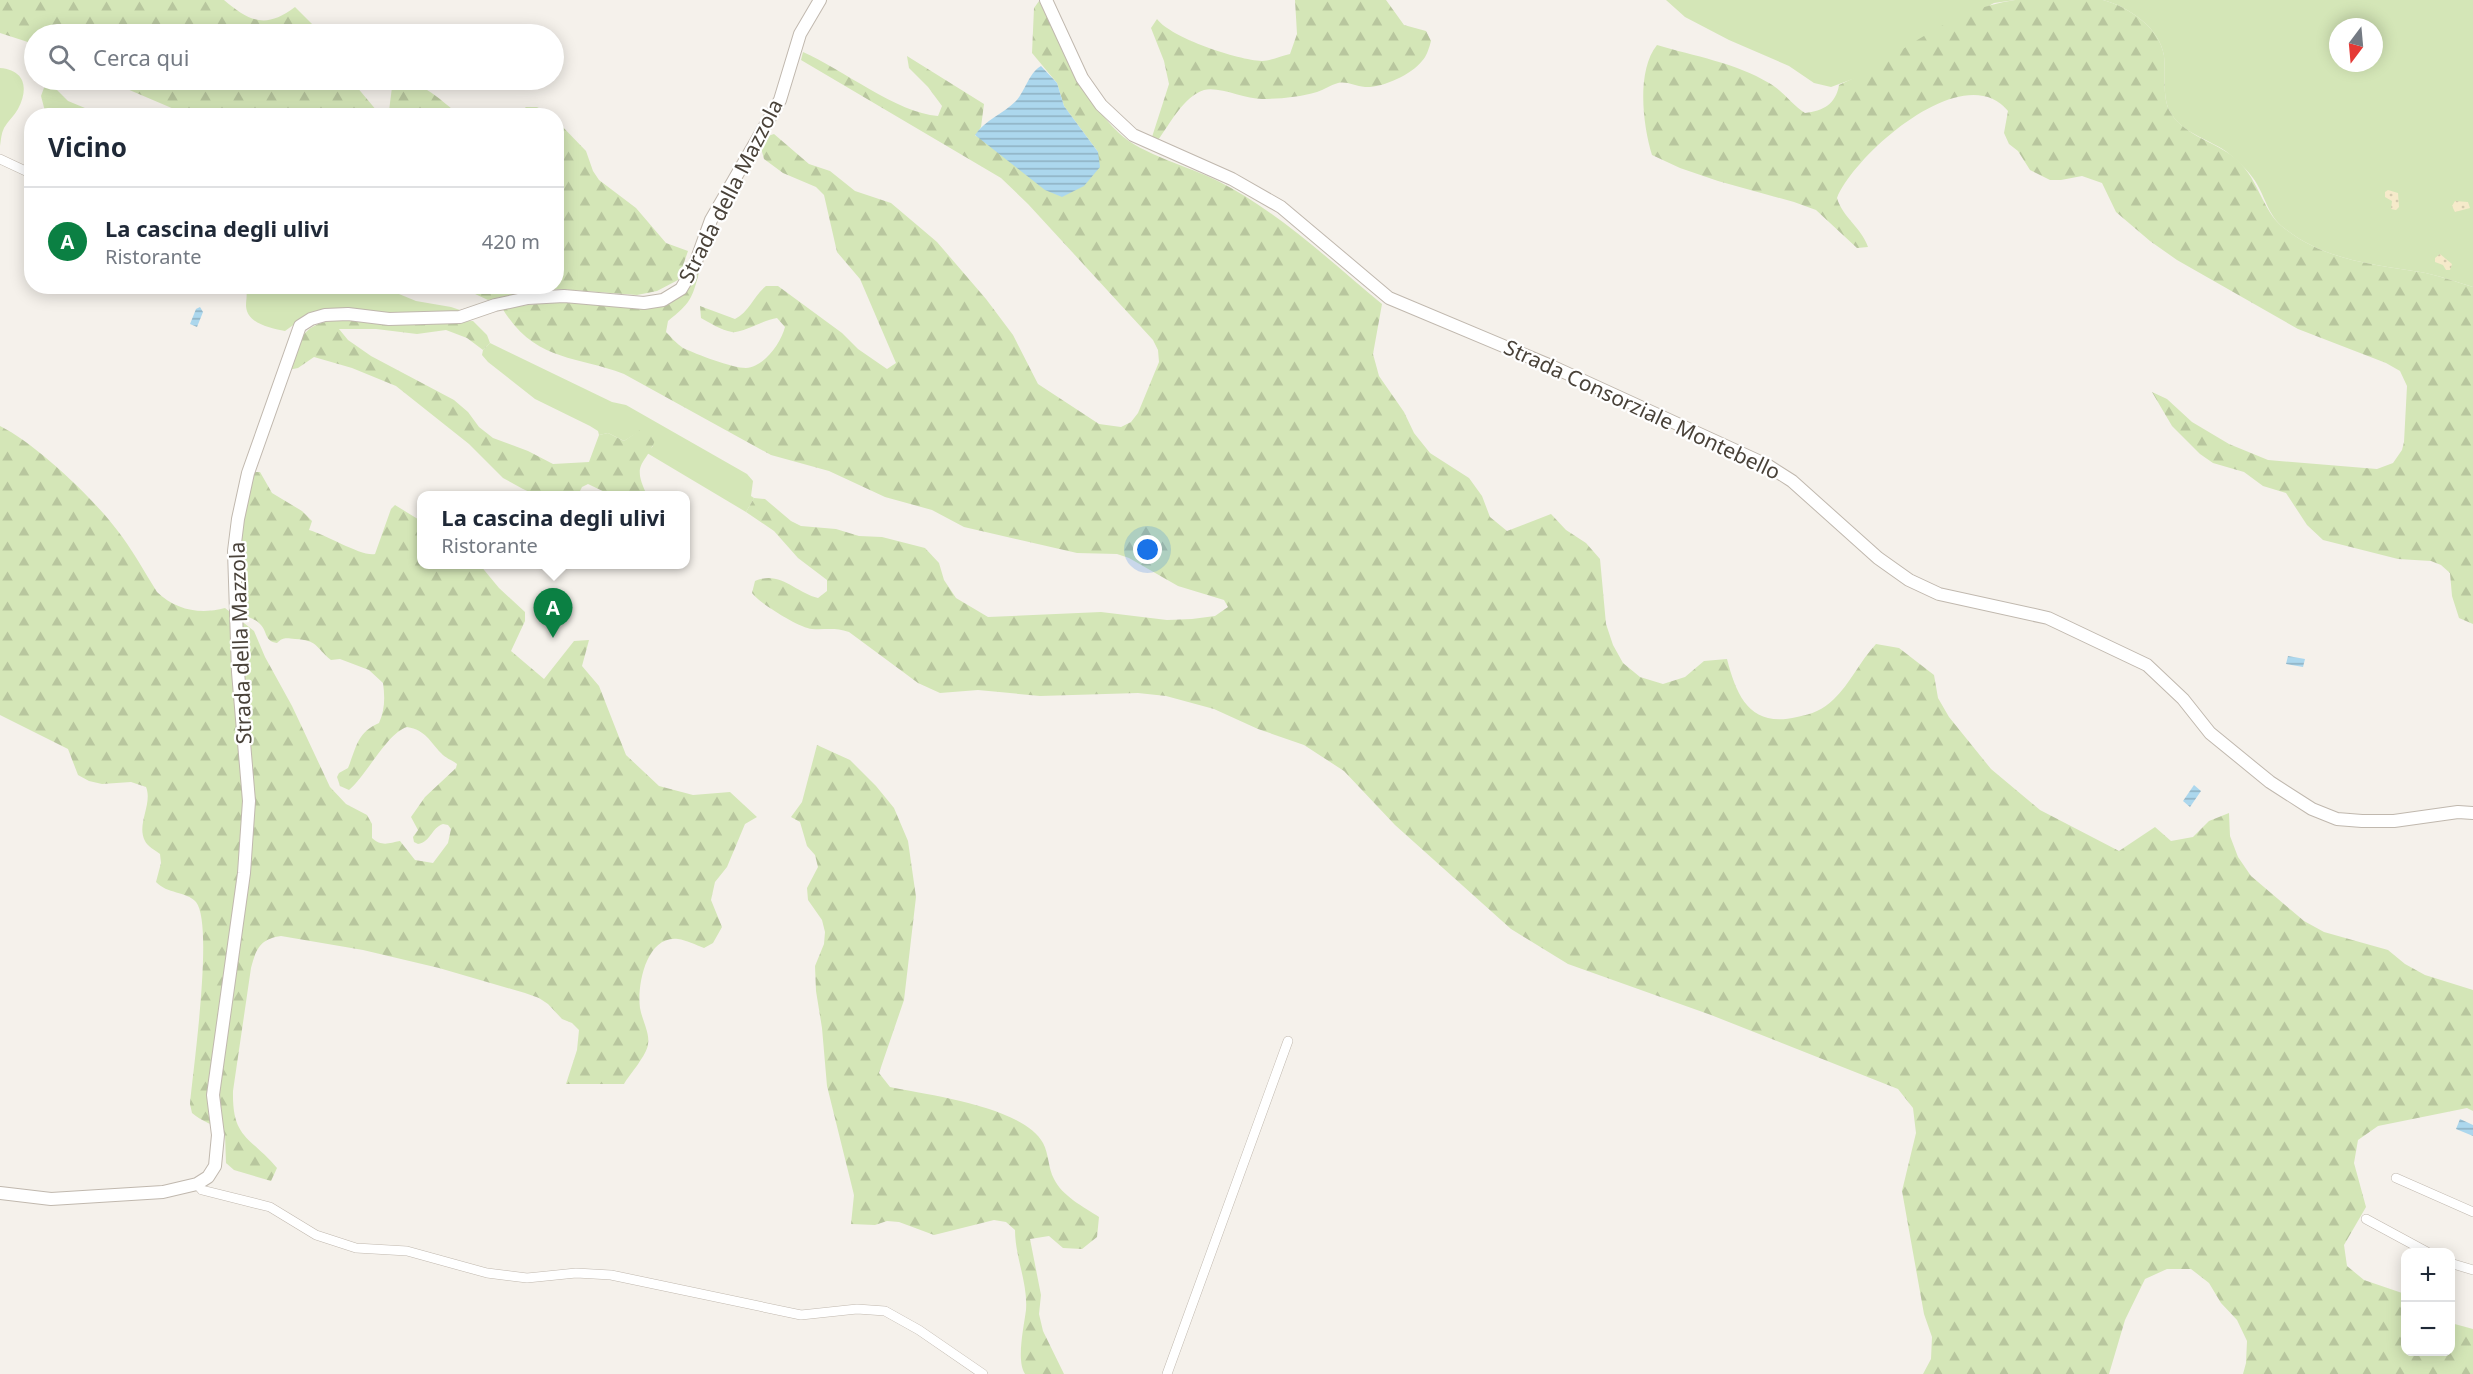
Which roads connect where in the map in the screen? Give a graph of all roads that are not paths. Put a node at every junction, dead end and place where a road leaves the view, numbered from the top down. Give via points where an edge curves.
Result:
1 (820, 0) edge
2 (1046, 0) edge
3 (0, 159) edge
4 (24, 170) edge
5 (2473, 813) edge
6 (1288, 1041) dead end
7 (2396, 1178) dead end
8 (196, 1184) junction
9 (0, 1193) edge
10 (2473, 1212) edge
11 (2366, 1219) dead end
12 (2420, 1248) edge
13 (2455, 1264) edge
14 (2473, 1270) edge
15 (983, 1374) edge
16 (1167, 1374) edge

1 - 8 street, Strada della Mazzola via 800,34 780,100 711,220 694,267 681,289 663,300 644,303 564,296 528,298 460,317 389,319 325,315 300,326 248,473 234,551 238,672 249,801 244,873 213,1095 217,1157 208,1178
2 - 5 street, Strada Consorziale Montebello via 1082,78 1101,105 1133,135 1232,179 1281,207 1389,298 1551,366 1767,465 1792,481 1878,558 1909,580 1939,594 2048,618 2147,665 2183,699 2210,733 2270,782 2313,809 2337,819 2362,821
3 - 4 street
6 - 16 street
7 - 10 street
8 - 9 street via 163,1192 51,1199
8 - 15 street via 202,1190 270,1207 316,1235 356,1248 407,1251 527,1278 576,1273 611,1275 801,1315 857,1309 885,1311
11 - 12 street
13 - 14 street

